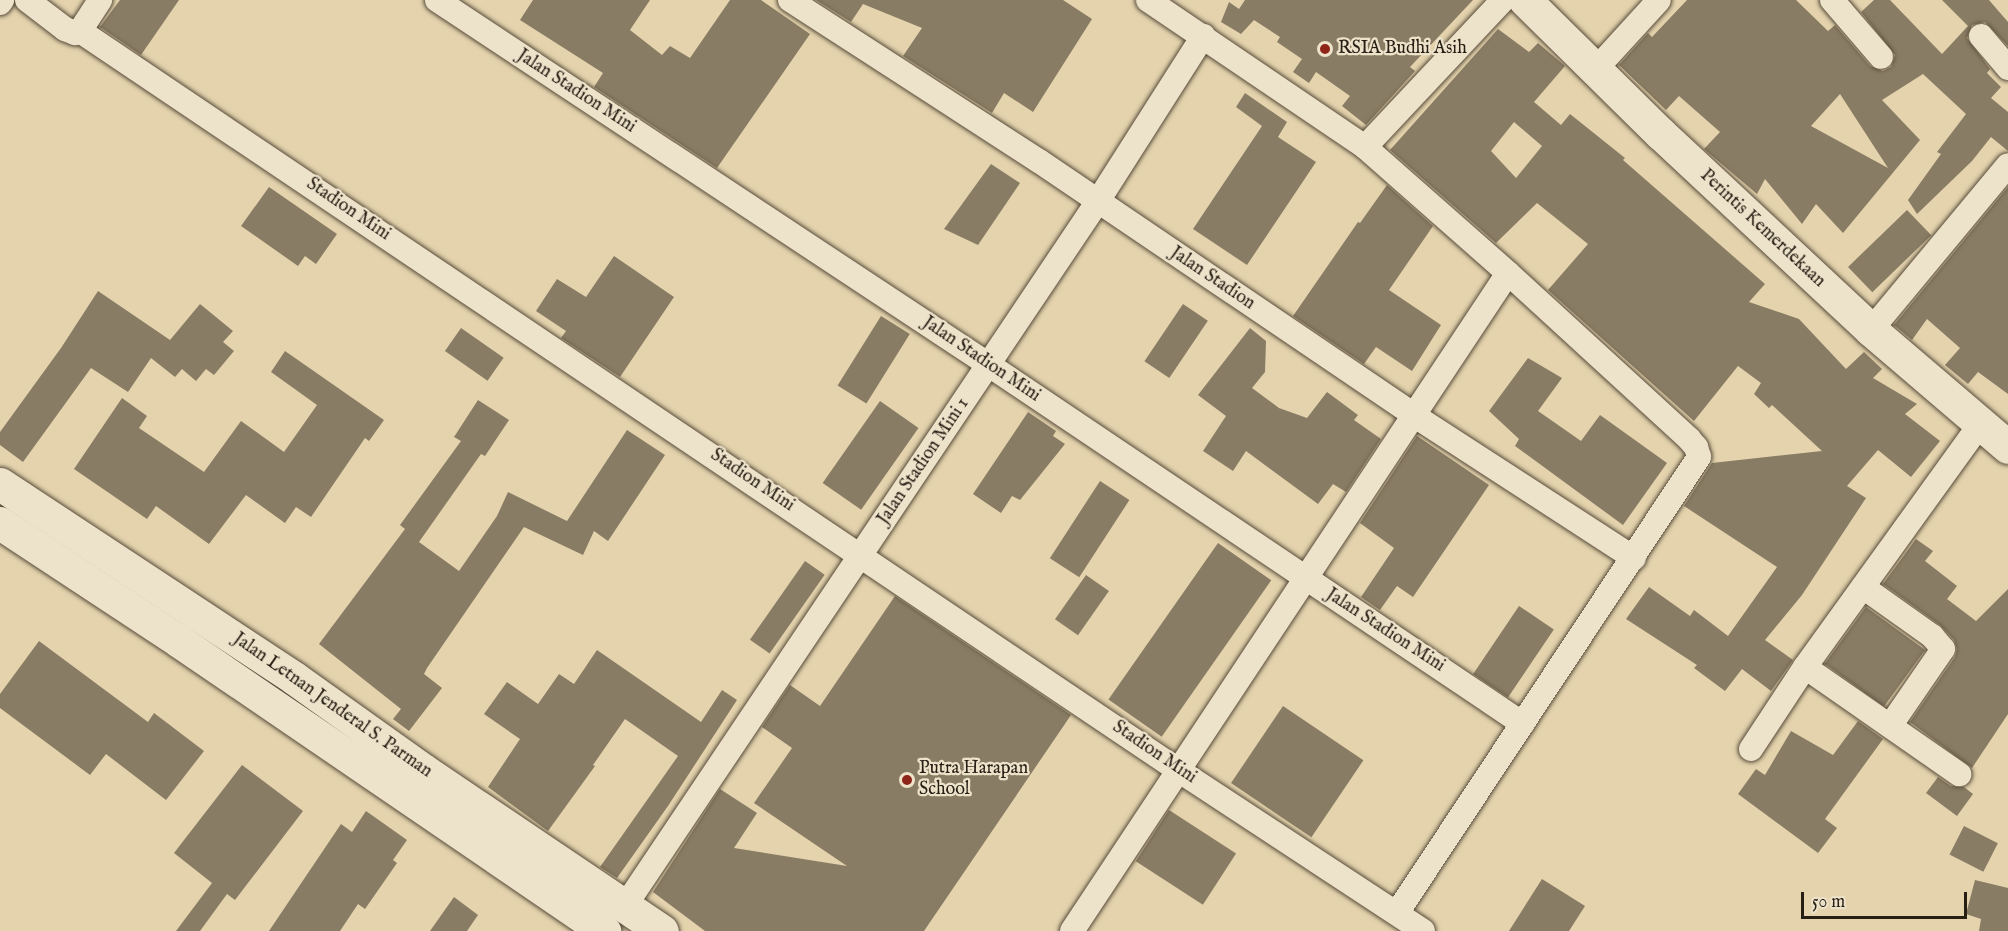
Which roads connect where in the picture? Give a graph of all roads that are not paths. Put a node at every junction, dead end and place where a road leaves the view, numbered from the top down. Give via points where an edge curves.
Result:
1 (27, 0) edge
2 (100, 0) edge
3 (437, 0) edge
4 (790, 0) edge
5 (1148, 0) edge
6 (1503, 0) edge
7 (1525, 0) edge
8 (1659, 0) edge
9 (1832, 0) edge
10 (80, 31) junction
11 (1203, 36) junction
12 (1981, 36) dead end
13 (1881, 57) dead end
14 (2008, 68) edge
15 (1596, 69) junction
16 (1365, 147) junction
17 (2008, 165) edge
18 (1098, 201) junction
19 (1508, 273) junction
20 (1871, 330) junction
21 (989, 364) junction
22 (1415, 416) junction
23 (1980, 424) junction
24 (2008, 447) edge
25 (11, 491) edge
26 (2, 524) edge
27 (862, 555) junction
28 (1634, 558) junction
29 (1306, 579) junction
30 (1863, 587) junction
31 (1805, 667) junction
32 (1523, 724) junction
33 (1890, 726) junction
34 (1751, 749) dead end
35 (1178, 770) junction
36 (1959, 774) dead end
37 (633, 896) junction
38 (1397, 913) junction
39 (604, 931) edge
40 (662, 931) edge
41 (1071, 931) edge
42 (1423, 931) edge

1 - 10 street via 71,33
2 - 10 street
3 - 21 street, Jalan Stadion Mini
4 - 18 street, Jalan Stadion
5 - 11 street
6 - 16 street
7 - 15 street, Perintis Kemerdekaan
8 - 15 street
9 - 13 street
10 - 27 street, Stadion Mini
11 - 16 street
11 - 18 street, Jalan Stadion Mini 1
12 - 14 street
15 - 20 street, Perintis Kemerdekaan
16 - 19 street
17 - 20 street
18 - 21 street, Jalan Stadion Mini 1
18 - 22 street, Jalan Stadion
19 - 22 street
19 - 28 street via 1696,447 1699,457 1695,467
20 - 23 street, Perintis Kemerdekaan
21 - 27 street, Jalan Stadion Mini 1
21 - 29 street, Jalan Stadion Mini
22 - 28 street, Jalan Stadion
22 - 29 street
23 - 24 street, Perintis Kemerdekaan
23 - 30 street
25 - 26 street
25 - 37 street, Jalan Letnan Jenderal S. Parman via 294,678 423,770
26 - 39 street, Jalan Letnan Jenderal S. Parman
27 - 35 street, Stadion Mini
27 - 37 street, Jalan Stadion Mini 1
28 - 32 street
29 - 32 street, Jalan Stadion Mini
29 - 35 street
30 - 31 street
30 - 33 street via 1932,636 1943,649
31 - 33 street
31 - 34 street
32 - 38 street
33 - 36 street
35 - 38 street, Stadion Mini
35 - 41 street
37 - 40 street, Jalan Letnan Jenderal S. Parman
38 - 42 street, Stadion Mini

